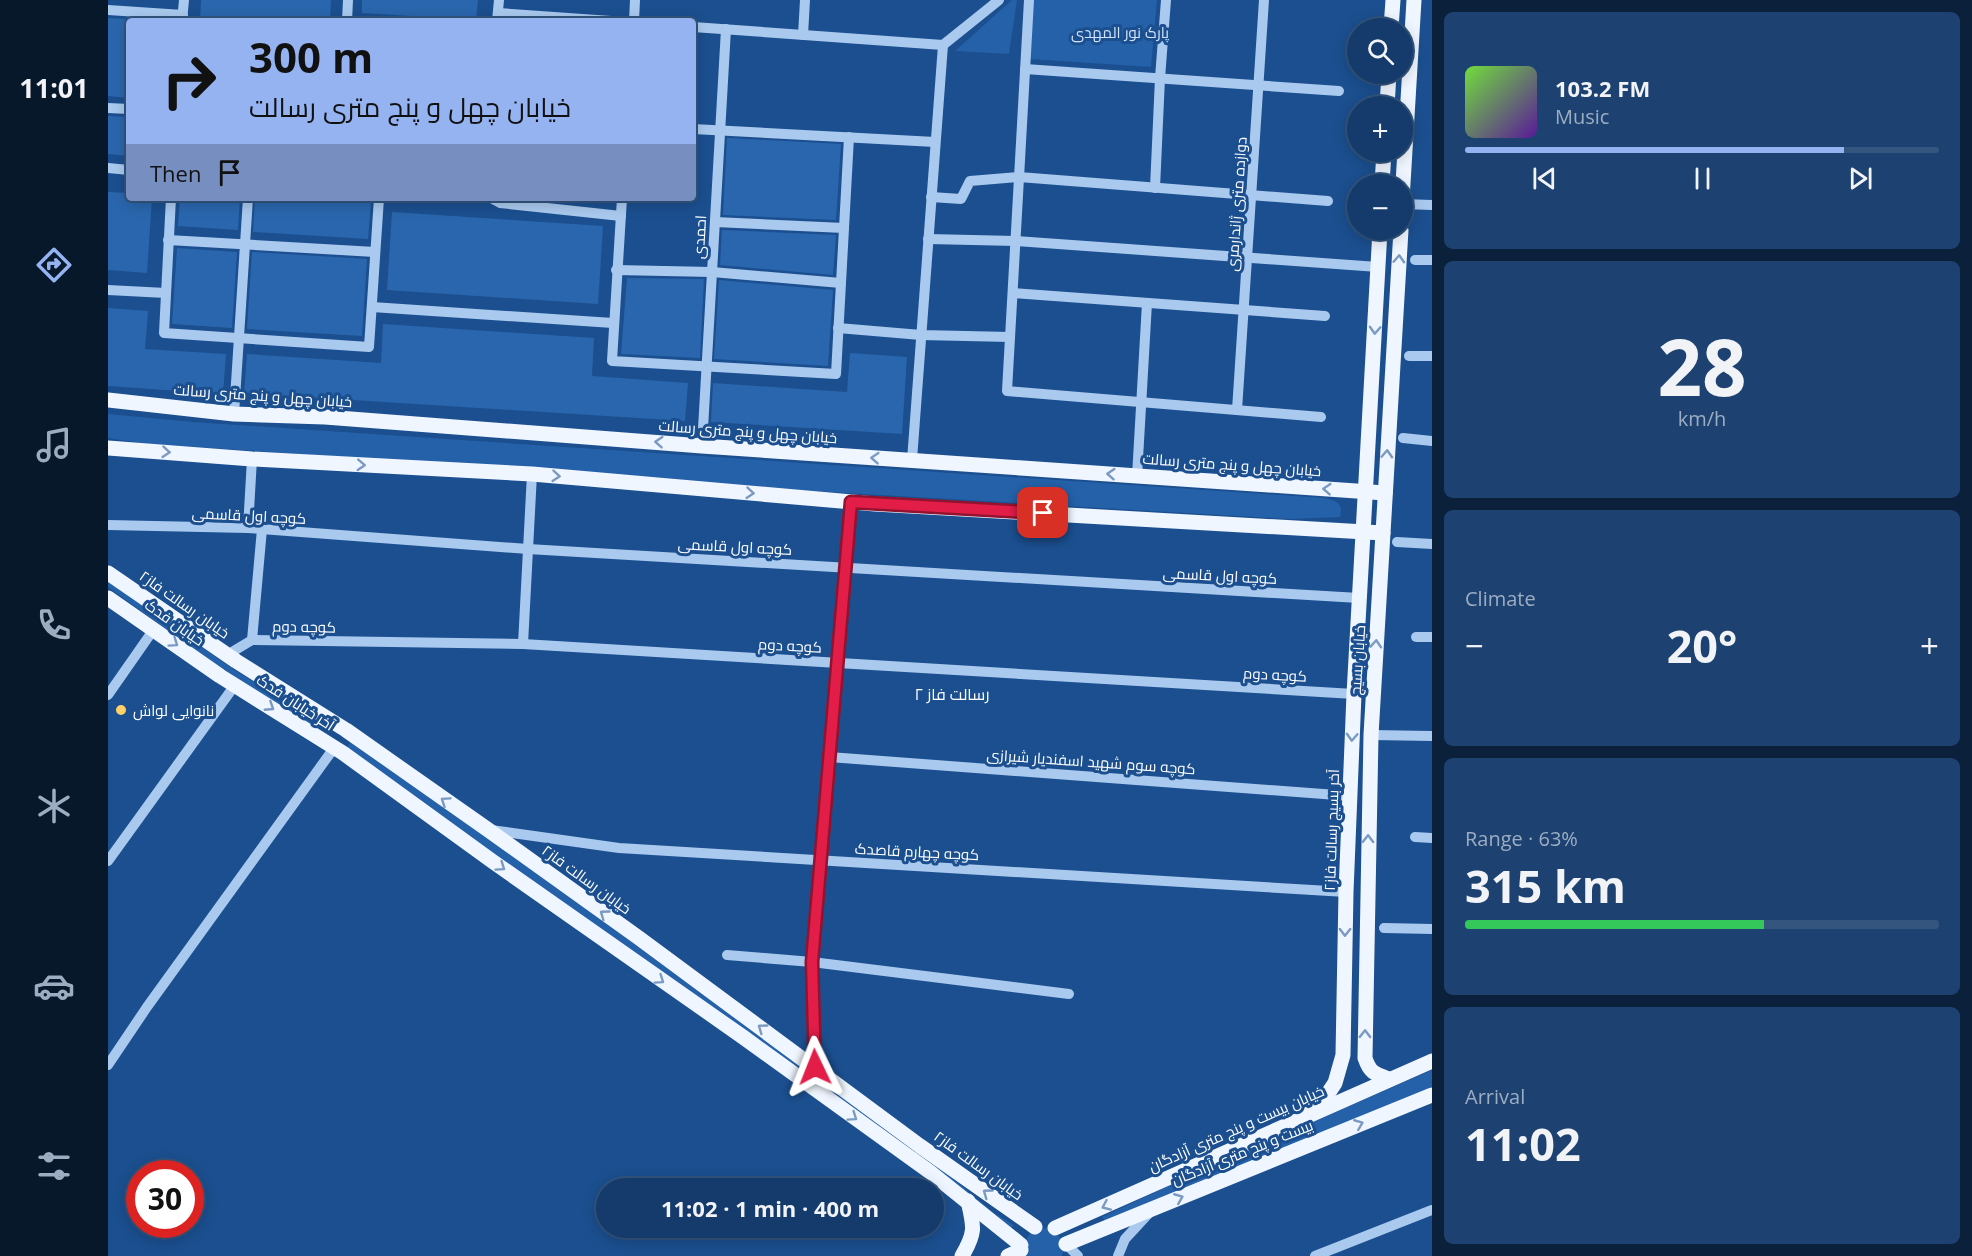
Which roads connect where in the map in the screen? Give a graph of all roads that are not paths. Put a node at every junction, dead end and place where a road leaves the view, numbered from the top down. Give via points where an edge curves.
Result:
1 (184, 0) edge
2 (348, 0) edge
3 (499, 0) edge
4 (635, 0) edge
5 (805, 0) edge
6 (999, 0) edge
7 (1029, 0) edge
8 (1166, 0) edge
9 (1264, 0) edge
10 (1393, 0) edge
11 (1414, 0) edge
12 (108, 10) edge
13 (497, 17) edge
14 (182, 18) edge
15 (346, 18) edge
16 (526, 18) edge
17 (634, 18) edge
18 (1392, 18) edge
19 (696, 27) edge
20 (726, 29) junction
21 (803, 34) junction
22 (943, 45) junction
23 (1025, 69) junction
24 (1160, 78) junction
25 (1259, 85) junction
26 (1339, 91) dead end
27 (108, 108) edge
28 (126, 109) edge
29 (696, 129) edge
30 (719, 131) junction
31 (849, 137) junction
32 (935, 142) junction
33 (108, 168) edge
34 (126, 170) edge
35 (1404, 174) edge
36 (1019, 177) junction
37 (1155, 188) junction
38 (1252, 195) junction
39 (931, 197) junction
40 (171, 201) edge
41 (248, 201) edge
42 (379, 201) edge
43 (496, 201) edge
44 (622, 201) edge
45 (1328, 201) dead end
46 (1413, 203) edge
47 (1432, 205) edge
48 (621, 216) junction
49 (715, 222) junction
50 (844, 228) junction
51 (928, 239) junction
52 (168, 240) junction
53 (1379, 240) edge
54 (1400, 240) edge
55 (1016, 241) junction
56 (245, 243) junction
57 (375, 252) junction
58 (1248, 258) junction
59 (1415, 260) dead end
60 (1432, 260) edge
61 (1378, 267) junction
62 (616, 270) junction
63 (712, 272) junction
64 (841, 283) junction
65 (108, 290) edge
66 (166, 293) junction
67 (1013, 293) junction
68 (1147, 303) junction
69 (372, 307) junction
70 (1244, 310) junction
71 (1325, 316) dead end
72 (613, 323) junction
73 (838, 328) junction
74 (921, 335) junction
75 (1010, 337) junction
76 (240, 338) junction
77 (1409, 356) dead end
78 (1432, 357) edge
79 (706, 367) junction
80 (108, 400) edge
81 (1140, 402) junction
82 (1238, 410) junction
83 (234, 414) junction
84 (1321, 417) dead end
85 (1403, 438) dead end
86 (1432, 441) edge
87 (702, 446) junction
88 (108, 448) edge
89 (252, 459) junction
90 (912, 460) junction
91 (532, 474) junction
92 (1137, 476) junction
93 (1365, 492) junction
94 (1385, 493) junction
95 (851, 502) junction
96 (108, 525) edge
97 (248, 528) junction
98 (262, 529) junction
99 (1363, 532) junction
100 (1383, 533) junction
101 (1397, 542) dead end
102 (1432, 544) edge
103 (528, 549) junction
104 (845, 568) junction
105 (108, 573) edge
106 (108, 598) edge
107 (1359, 598) junction
108 (154, 629) junction
109 (1416, 637) dead end
110 (1432, 638) edge
111 (252, 640) junction
112 (523, 644) junction
113 (227, 655) junction
114 (837, 663) junction
115 (220, 676) joint
116 (235, 685) junction
117 (1354, 694) junction
118 (108, 695) edge
119 (346, 730) junction
120 (1371, 735) junction
121 (1432, 736) edge
122 (334, 748) junction
123 (830, 757) junction
124 (1350, 796) junction
125 (487, 829) junction
126 (1416, 837) dead end
127 (1432, 838) edge
128 (821, 860) junction
129 (108, 861) edge
130 (573, 891) junction
131 (1346, 892) junction
132 (559, 908) junction
133 (1384, 928) dead end
134 (1432, 929) edge
135 (727, 955) dead end
136 (812, 962) junction
137 (1069, 994) dead end
138 (1365, 1058) junction
139 (1432, 1061) edge
140 (108, 1065) edge
141 (1341, 1065) junction
142 (815, 1067) junction
143 (1389, 1079) junction
144 (1432, 1095) edge
145 (1305, 1117) junction
146 (968, 1201) junction
147 (1153, 1208) junction
148 (1432, 1210) edge
149 (1035, 1227) junction
150 (1055, 1228) junction
151 (1066, 1250) edge
152 (1018, 1252) edge
153 (962, 1256) edge
154 (1078, 1256) edge
155 (1118, 1256) edge
156 (1315, 1256) edge

1 - 14 street
2 - 15 street
3 - 13 street
4 - 17 street
5 - 21 street
6 - 22 street
7 - 23 street
8 - 24 street
9 - 25 street, دوازده متری ژاندارمری
10 - 18 main road
11 - 35 main road
12 - 14 street
13 - 16 street
19 - 20 street
20 - 21 street
20 - 30 street, احمدی
21 - 22 street
22 - 32 street
23 - 24 street
23 - 36 street
24 - 25 street
24 - 37 street
25 - 26 street
25 - 38 street, دوازده متری ژاندارمری
27 - 28 street
29 - 30 street
30 - 31 street
30 - 49 street, احمدی
31 - 32 street
31 - 50 street
32 - 39 street
33 - 34 street
36 - 37 street
36 - 39 street via 970,181 961,199
36 - 55 street
37 - 38 street
38 - 45 street
38 - 58 street, دوازده متری ژاندارمری
39 - 51 street
40 - 52 street
41 - 56 street
42 - 57 street
43 - 48 street
44 - 48 street
46 - 47 street
48 - 62 street
49 - 50 street
49 - 63 street, احمدی
50 - 64 street
51 - 55 street
51 - 74 street
52 - 56 street
52 - 66 street
53 - 61 main road
94 -> 54 main road, خیابان بسیج
55 - 58 street
55 - 67 street
56 - 57 street
56 - 76 street
57 - 69 street
58 - 61 street
58 - 70 street, دوازده متری ژاندارمری
59 - 60 street
61 -> 93 main road
62 - 63 street
62 - 72 street
63 - 64 street
63 - 79 street, احمدی
64 - 73 street
65 - 66 street
66 - 76 street via 164,333
67 - 68 street
67 - 75 street
68 - 70 street
68 - 81 street
69 - 72 street
69 - 76 street via 369,347
70 - 71 street
70 - 82 street, دوازده متری ژاندارمری
72 - 79 street via 612,362
73 - 74 street
73 - 79 street via 836,374
74 - 75 street
74 - 90 street
75 - 81 street via 1007,391
76 - 83 street
77 - 78 street
79 - 87 street, احمدی
80 - 83 main road, خیابان چهل و پنج متری رسالت
81 - 82 street
81 - 92 street
82 - 84 street
87 -> 83 main road, خیابان چهل و پنج متری رسالت via 325,417
85 - 86 street
90 -> 87 main road, خیابان چهل و پنج متری رسالت
88 -> 89 main road
89 -> 91 main road
89 - 97 street
92 -> 90 main road, خیابان چهل و پنج متری رسالت
91 -> 95 main road
91 - 103 street
93 -> 92 main road, خیابان چهل و پنج متری رسالت
93 - 94 main road, خیابان چهل و پنج متری رسالت
93 - 99 main road
94 - 100 main road, خیابان بسیج
95 - 99 main road
95 - 104 street
96 - 97 street, کوچه اول قاسمی
97 - 98 street, کوچه اول قاسمی
98 - 103 street, کوچه اول قاسمی
98 - 111 street
99 - 100 main road
99 - 107 main road, آخر بسیج رسالت فاز۲
120 -> 100 main road, خیابان بسیج
101 - 102 street
103 - 104 street, کوچه اول قاسمی
103 - 112 street
104 - 107 street, کوچه اول قاسمی
104 - 114 street
105 - 113 main road, خیابان رسالت فاز۲
106 - 108 main road, خیابان فدک
107 - 117 main road, آخر بسیج رسالت فاز۲
108 -> 115 main road, خیابان فدک
108 - 118 street
109 - 110 street
111 - 112 street, کوچه دوم
111 - 113 street, کوچه دوم
112 - 114 street, کوچه دوم
113 - 119 main road, خیابان رسالت فاز۲
114 - 117 street, کوچه دوم
114 - 123 street
115 - 116 main road, آخر خیابان فدک
116 -> 122 main road, آخر خیابان فدک
116 - 129 street
117 -> 124 main road, آخر بسیج رسالت فاز۲
119 - 122 main road, آخر خیابان فدک
125 -> 119 main road, خیابان رسالت فاز۲
120 - 121 street
138 -> 120 main road, خیابان بسیج
122 -> 132 main road
122 - 140 street
123 - 124 street, کوچه سوم شهید اسفندیار شیرازی
123 - 128 street
124 - 131 main road, آخر بسیج رسالت فاز۲
125 - 128 street, کوچه چهارم قاصدک via 619,848
125 - 130 main road, خیابان رسالت فاز۲
126 - 127 street
128 - 131 street, کوچه چهارم قاصدک
128 - 136 street
130 - 132 street
142 -> 130 main road, خیابان رسالت فاز۲
131 -> 141 main road, آخر بسیج رسالت فاز۲
132 -> 146 main road
133 - 134 street
135 - 136 street
136 - 137 street
136 - 142 street
138 - 141 main road, خیابان بسیج via 1365,1078 1355,1086 1344,1080
138 - 143 main road via 1368,1068
139 - 143 main road, خیابان بیست و پنج متری آزادگان
141 - 145 main road, آخر بسیج رسالت فاز۲ via 1328,1095
149 -> 142 main road, خیابان رسالت فاز۲
143 - 145 main road, خیابان بیست و پنج متری آزادگان
147 -> 144 main road, بیست و پنج متری آزادگان
145 -> 150 main road, خیابان بیست و پنج متری آزادگان
146 - 152 main road
146 - 153 main road via 974,1225 972,1239
147 - 151 main road, بیست و پنج متری آزادگان
147 - 155 street via 1125,1239
148 - 156 street
149 - 150 main road
149 - 152 main road via 1026,1234
150 - 151 main road via 1064,1238
151 - 154 street

